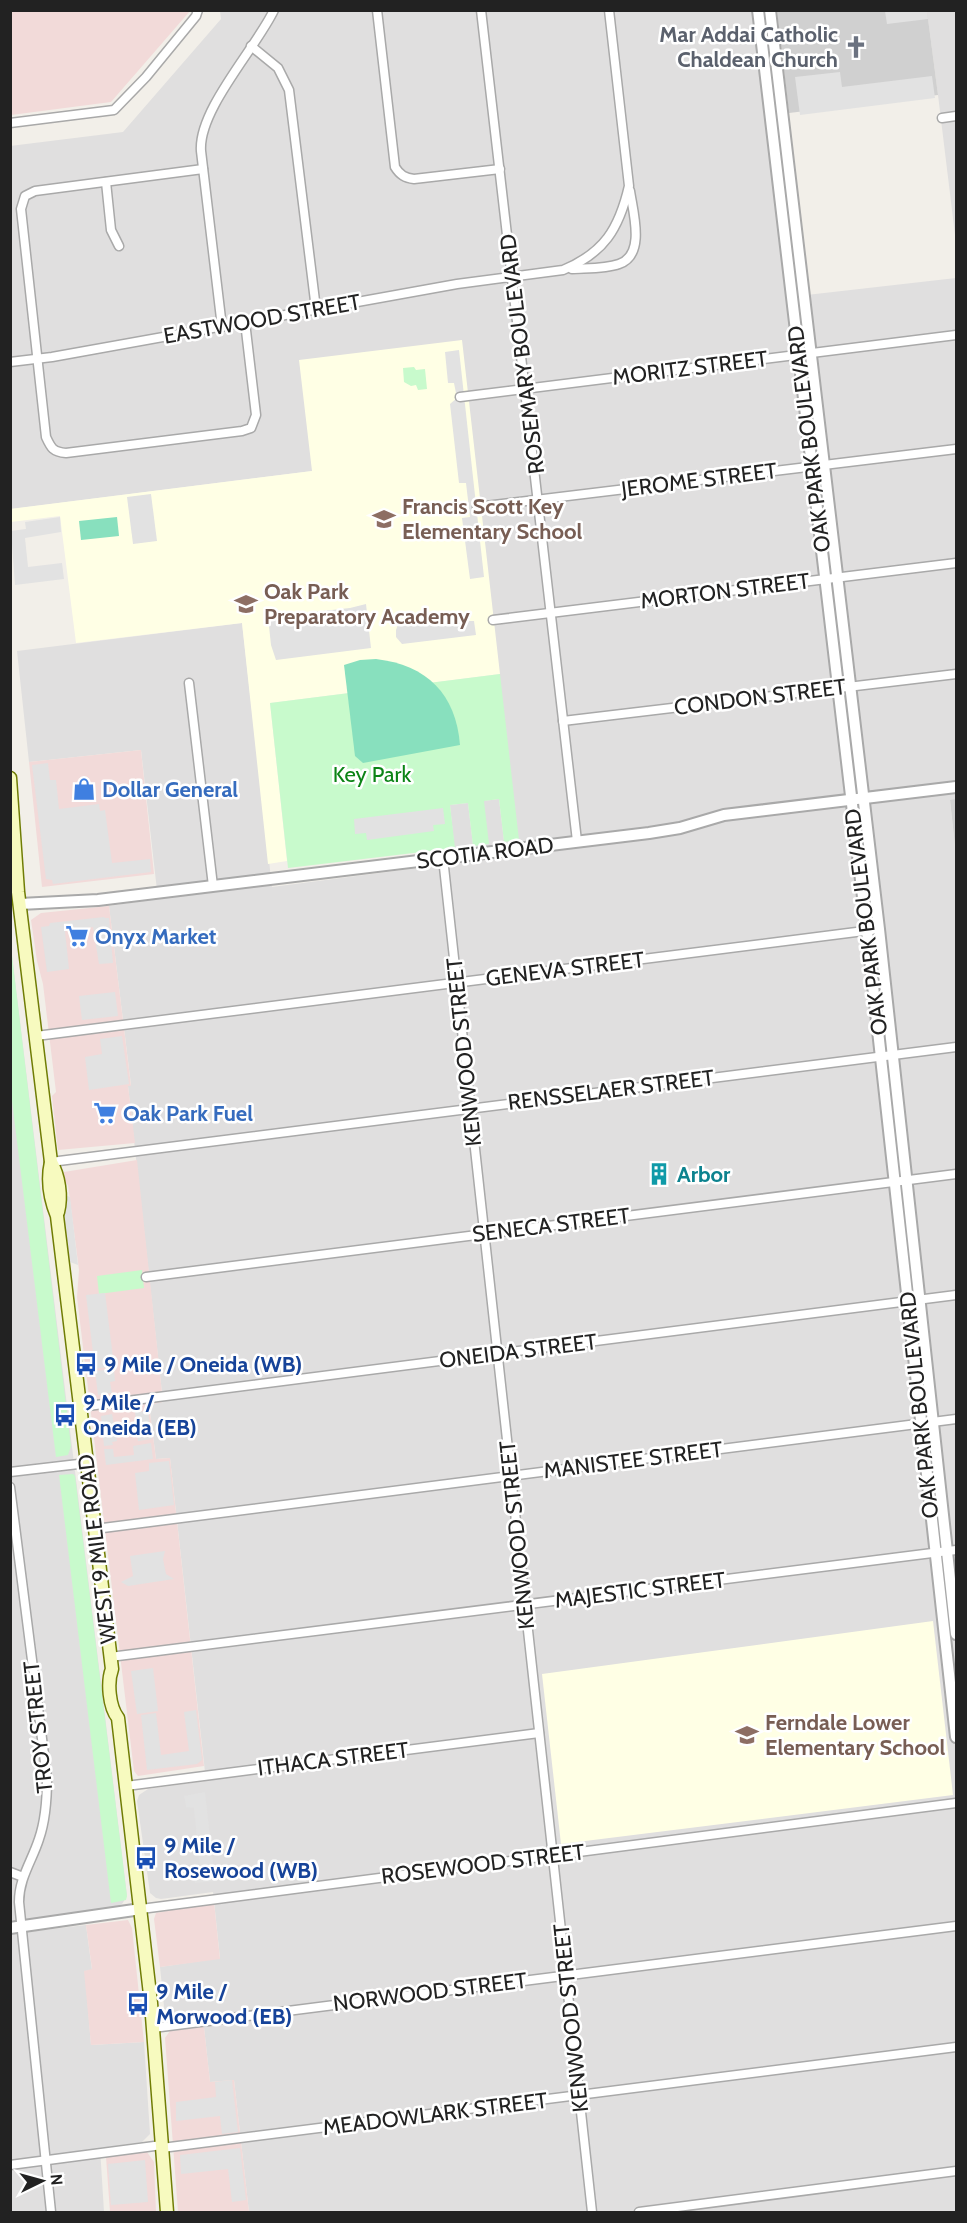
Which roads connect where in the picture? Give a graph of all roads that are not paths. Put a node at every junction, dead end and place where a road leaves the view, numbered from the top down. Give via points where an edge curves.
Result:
1 (198, 10) edge
2 (274, 10) edge
3 (377, 10) edge
4 (481, 10) edge
5 (609, 10) edge
6 (758, 12) edge
7 (771, 12) edge
8 (251, 46) junction
9 (782, 105) junction
10 (770, 107) junction
11 (957, 116) edge
12 (942, 117) dead end
13 (10, 123) edge
14 (203, 169) junction
15 (500, 169) junction
16 (105, 182) junction
17 (629, 186) junction
18 (119, 246) dead end
19 (563, 270) junction
20 (513, 277) junction
21 (316, 309) junction
22 (245, 322) junction
23 (222, 327) junction
24 (957, 335) edge
25 (811, 353) junction
26 (799, 354) junction
27 (38, 359) junction
28 (10, 362) edge
29 (526, 388) junction
30 (460, 397) dead end
31 (957, 449) edge
32 (824, 465) junction
33 (812, 467) junction
34 (538, 500) junction
35 (477, 507) dead end
36 (957, 563) edge
37 (838, 577) junction
38 (826, 579) junction
39 (551, 612) junction
40 (493, 620) dead end
41 (957, 674) edge
42 (189, 683) dead end
43 (850, 686) junction
44 (838, 688) junction
45 (563, 721) junction
46 (10, 778) edge
47 (957, 787) edge
48 (863, 798) junction
49 (852, 800) junction
50 (577, 842) junction
51 (443, 858) junction
52 (213, 886) junction
53 (15, 905) edge
54 (879, 929) junction
55 (867, 931) junction
56 (457, 983) junction
57 (36, 1036) junction
58 (957, 1047) edge
59 (887, 1055) junction
60 (470, 1108) junction
61 (51, 1162) junction
62 (957, 1174) edge
63 (900, 1181) junction
64 (484, 1234) junction
65 (146, 1277) dead end
66 (957, 1295) edge
67 (913, 1301) junction
68 (497, 1354) junction
69 (80, 1407) junction
70 (957, 1419) edge
71 (927, 1423) junction
72 (87, 1462) junction
73 (10, 1472) edge
74 (510, 1476) junction
75 (10, 1487) edge
76 (95, 1529) junction
77 (946, 1551) edge
78 (524, 1604) junction
79 (957, 1634) edge
80 (111, 1663) junction
81 (953, 1681) edge
82 (539, 1733) junction
83 (957, 1737) edge
84 (126, 1786) junction
85 (957, 1803) edge
86 (553, 1854) junction
87 (10, 1872) edge
88 (23, 1877) junction
89 (141, 1909) junction
90 (957, 1926) edge
91 (16, 1928) edge
92 (567, 1975) junction
93 (153, 2028) junction
94 (957, 2047) edge
95 (580, 2096) junction
96 (162, 2147) junction
97 (46, 2160) junction
98 (10, 2165) edge
99 (957, 2171) edge
100 (51, 2212) edge
101 (167, 2212) edge
102 (592, 2212) edge
103 (639, 2212) edge

1 - 13 street via 114,110
2 - 8 street
3 - 15 street via 398,172 414,179
4 - 15 street, ROSEMARY BOULEVARD
5 - 17 street, EASTWOOD STREET
6 - 7 street, OAK PARK BOULEVARD
6 - 10 street, OAK PARK BOULEVARD
7 - 9 street, OAK PARK BOULEVARD
8 - 14 street via 206,122 200,142
8 - 21 street via 278,68 289,90
9 - 10 street
9 - 25 street, OAK PARK BOULEVARD
10 - 26 street, OAK PARK BOULEVARD
11 - 12 street
14 - 16 street
14 - 23 street
15 - 20 street, ROSEMARY BOULEVARD
16 - 18 street via 111,230
16 - 27 street via 34,191 23,199
17 - 19 street via 615,228 604,243 591,256
17 - 19 street, EASTWOOD STREET via 635,232 630,257 616,265
19 - 20 street, EASTWOOD STREET
20 - 21 street, EASTWOOD STREET
20 - 29 street, ROSEMARY BOULEVARD
21 - 22 street, EASTWOOD STREET
22 - 23 street, EASTWOOD STREET
22 - 27 street via 256,415 251,428 242,431 58,453 46,437
23 - 27 street, EASTWOOD STREET
24 - 25 street, MORITZ STREET
25 - 26 street, MORITZ STREET
25 - 32 street, OAK PARK BOULEVARD
26 - 29 street, MORITZ STREET
26 - 33 street, OAK PARK BOULEVARD
27 - 28 street, EASTWOOD STREET
29 - 30 street, MORITZ STREET
29 - 34 street, ROSEMARY BOULEVARD
31 - 32 street, JEROME STREET
32 - 33 street, JEROME STREET
32 - 37 street, OAK PARK BOULEVARD
33 - 34 street, JEROME STREET
33 - 38 street, OAK PARK BOULEVARD
34 - 35 street, JEROME STREET
34 - 39 street, ROSEMARY BOULEVARD
36 - 37 street, MORTON STREET
37 - 38 street, MORTON STREET
37 - 43 street, OAK PARK BOULEVARD
38 - 39 street, MORTON STREET
38 - 44 street, OAK PARK BOULEVARD
39 - 40 street, MORTON STREET
39 - 45 street, ROSEMARY BOULEVARD
41 - 43 street, CONDON STREET
42 - 52 street
43 - 44 street, CONDON STREET
43 - 48 street, OAK PARK BOULEVARD
44 - 45 street, CONDON STREET
44 - 49 street, OAK PARK BOULEVARD
45 - 50 street, ROSEMARY BOULEVARD
46 - 53 main road, WEST 9 MILE ROAD
47 - 48 street, SCOTIA ROAD
48 - 49 street, SCOTIA ROAD
48 - 54 street, OAK PARK BOULEVARD
49 - 50 street, SCOTIA ROAD via 724,815 673,830
49 - 55 street, OAK PARK BOULEVARD
50 - 51 street, SCOTIA ROAD
51 - 52 street, SCOTIA ROAD
51 - 56 street, KENWOOD STREET
52 - 53 street, SCOTIA ROAD
53 - 57 main road, WEST 9 MILE ROAD
54 - 55 street, GENEVA STREET
54 - 59 street, OAK PARK BOULEVARD
55 - 56 street, GENEVA STREET
55 - 59 street, OAK PARK BOULEVARD
56 - 57 street, GENEVA STREET
56 - 60 street, KENWOOD STREET
57 - 61 main road, WEST 9 MILE ROAD
58 - 59 street, RENSSELAER STREET
59 - 60 street, RENSSELAER STREET
59 - 63 street, OAK PARK BOULEVARD
60 - 61 street, RENSSELAER STREET
60 - 64 street, KENWOOD STREET
61 - 69 main road, WEST 9 MILE ROAD via 58,1180 57,1216
62 - 63 street, SENECA STREET
63 - 64 street, SENECA STREET
63 - 67 street, OAK PARK BOULEVARD
64 - 65 street, SENECA STREET
64 - 68 street, KENWOOD STREET
66 - 67 street, ONEIDA STREET
67 - 68 street, ONEIDA STREET
67 - 71 street, OAK PARK BOULEVARD
68 - 69 street, ONEIDA STREET
68 - 74 street, KENWOOD STREET
69 - 72 main road, WEST 9 MILE ROAD
70 - 71 street, MANISTEE STREET
71 - 74 street, MANISTEE STREET
71 - 77 street, OAK PARK BOULEVARD
72 - 73 street
72 - 76 main road, WEST 9 MILE ROAD
74 - 76 street, MANISTEE STREET
74 - 78 street, KENWOOD STREET
75 - 88 street, TROY STREET via 47,1791 39,1841
76 - 80 main road, WEST 9 MILE ROAD
77 - 78 street, MAJESTIC STREET
77 - 79 street, OAK PARK BOULEVARD
77 - 81 street, OAK PARK BOULEVARD
78 - 80 street, MAJESTIC STREET
78 - 82 street, KENWOOD STREET
80 - 84 main road, WEST 9 MILE ROAD via 117,1676
81 - 83 street, OAK PARK BOULEVARD
82 - 84 street, ITHACA STREET
82 - 86 street, KENWOOD STREET
84 - 89 main road, WEST 9 MILE ROAD
85 - 86 street, ROSEWOOD STREET
86 - 89 street, ROSEWOOD STREET
86 - 92 street, KENWOOD STREET
87 - 88 street
88 - 91 street, TROY STREET
89 - 91 street, ROSEWOOD STREET
89 - 93 main road, WEST 9 MILE ROAD
90 - 92 street, NORWOOD STREET
91 - 97 street, TROY STREET
92 - 93 street, NORWOOD STREET
92 - 95 street, KENWOOD STREET
93 - 96 main road, WEST 9 MILE ROAD
94 - 95 street, MEADOWLARK STREET
95 - 96 street, MEADOWLARK STREET
95 - 102 street, KENWOOD STREET
96 - 97 street, MEADOWLARK STREET
96 - 101 main road, WEST 9 MILE ROAD
97 - 98 street, MEADOWLARK STREET
97 - 100 street, TROY STREET
99 - 103 street

